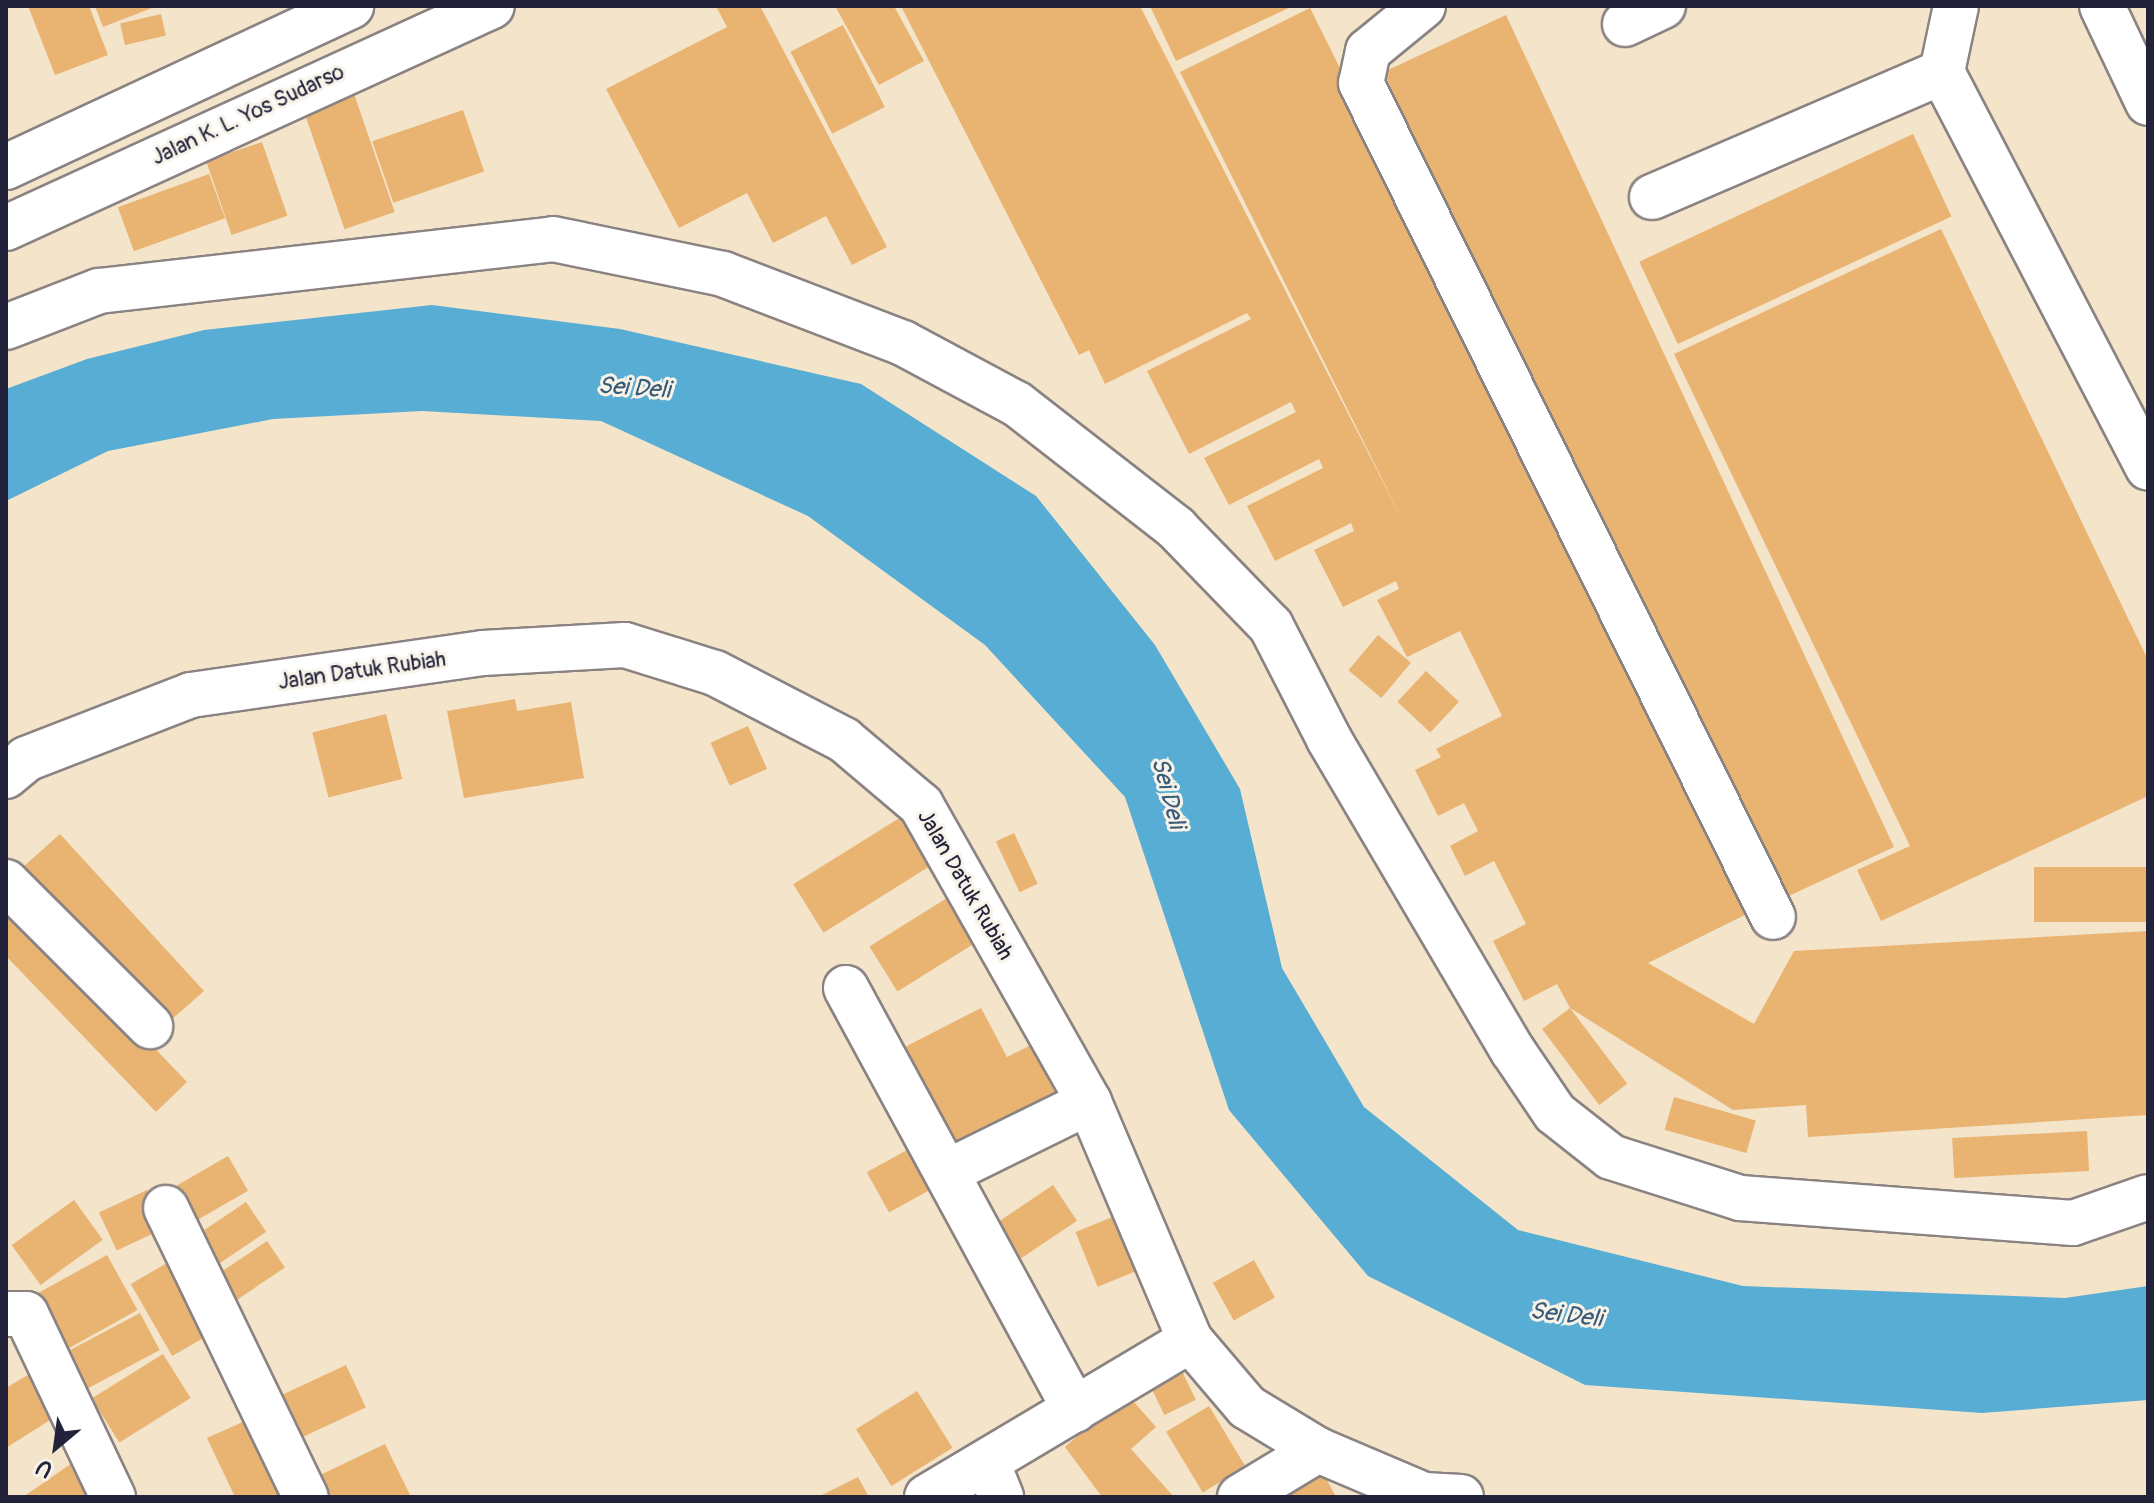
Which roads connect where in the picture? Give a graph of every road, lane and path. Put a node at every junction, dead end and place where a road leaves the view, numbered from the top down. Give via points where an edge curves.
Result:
1 (351, 6) edge
2 (492, 6) edge
3 (1423, 6) edge
4 (1956, 6) edge
5 (2102, 6) edge
6 (1942, 72) junction
7 (2148, 103) edge
8 (6, 167) edge
9 (1652, 197) dead end
10 (6, 228) edge
11 (6, 327) edge
12 (2148, 468) edge
13 (6, 776) edge
14 (6, 882) edge
15 (1773, 917) dead end
16 (846, 988) dead end
17 (150, 1026) dead end
18 (1089, 1102) junction
19 (949, 1171) junction
20 (2148, 1197) edge
21 (166, 1208) dead end
22 (13, 1304) edge
23 (1190, 1340) junction
24 (1075, 1410) junction
25 (1318, 1450) junction
26 (994, 1480) edge
27 (1436, 1496) edge
28 (113, 1497) edge
29 (306, 1497) edge
30 (927, 1497) edge
31 (1240, 1497) edge

1 - 8 main road
2 - 10 main road, Jalan K. L. Yos Sudarso
3 - 15 main road via 1375,42 1363,61 1361,83
4 - 6 main road
5 - 7 main road
6 - 9 main road
6 - 12 main road
11 - 20 main road via 99,291 553,239 723,274 903,343 1017,404 1176,528 1271,626 1329,739 1513,1051 1555,1113 1611,1157 1740,1198 2073,1223
13 - 18 main road, Jalan Datuk Rubiah via 26,759 191,695 483,653 625,645 715,673 844,740 921,805
14 - 17 main road
16 - 19 main road
18 - 19 main road
18 - 23 main road, Jalan Datuk Rubiah
19 - 24 main road
21 - 29 main road
22 - 28 main road
23 - 24 main road
23 - 25 main road, Jalan Datuk Rubiah via 1247,1407
24 - 26 main road
25 - 27 main road, Jalan Datuk Rubiah
25 - 31 main road
26 - 30 main road

